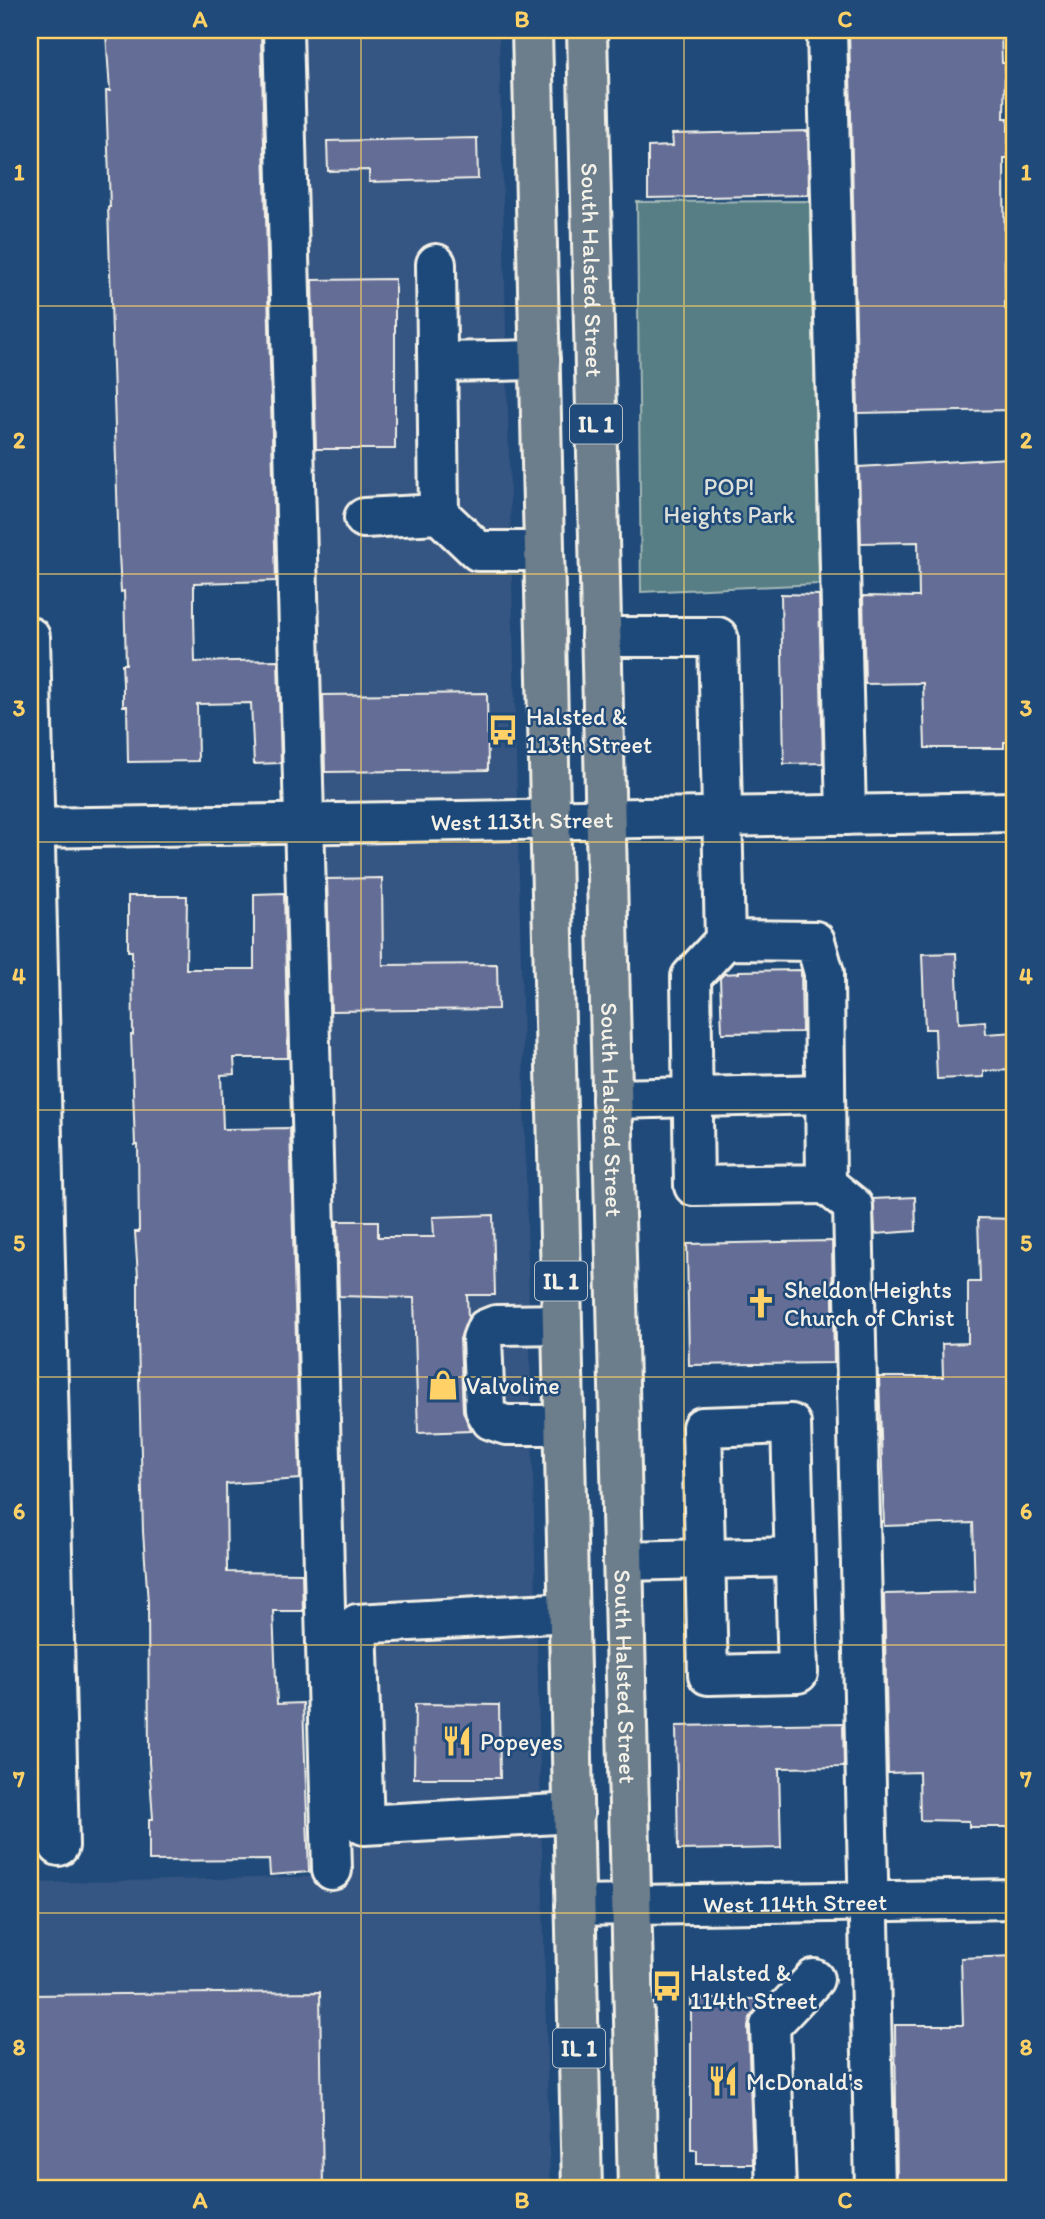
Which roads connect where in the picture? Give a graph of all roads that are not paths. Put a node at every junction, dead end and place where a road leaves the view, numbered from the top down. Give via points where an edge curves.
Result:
1 (283, 30) edge
2 (532, 30) edge
3 (587, 30) edge
4 (827, 30) edge
5 (436, 264) dead end
6 (540, 360) junction
7 (438, 362) junction
8 (439, 514) junction
9 (364, 518) dead end
10 (544, 551) junction
11 (30, 637) edge
12 (601, 637) junction
13 (1015, 812) edge
14 (846, 815) junction
15 (722, 816) junction
16 (606, 818) junction
17 (551, 820) junction
18 (304, 824) junction
19 (32, 828) edge
20 (724, 940) junction
21 (825, 1094) junction
22 (693, 1097) junction
23 (612, 1099) junction
24 (826, 1184) junction
25 (562, 1324) junction
26 (565, 1425) junction
27 (794, 1557) junction
28 (705, 1558) junction
29 (623, 1561) junction
30 (569, 1612) junction
31 (574, 1813) junction
32 (59, 1846) dead end
33 (331, 1870) dead end
34 (1015, 1899) edge
35 (868, 1901) junction
36 (631, 1905) junction
37 (575, 1906) junction
38 (814, 1979) dead end
39 (774, 2187) edge
40 (582, 2189) edge
41 (638, 2189) edge
42 (875, 2189) edge

1 - 18 street
2 - 6 main road, IL 1
3 - 12 main road, South Halsted Street / IL 1
4 - 14 street
5 - 7 street
6 - 7 street
6 - 10 main road, IL 1
7 - 8 street
8 - 9 street
8 - 10 street via 478,551
10 - 17 main road, IL 1
11 - 19 street
12 - 15 street via 718,637
12 - 16 main road, South Halsted Street / IL 1
13 - 14 street, West 113th Street
14 - 15 street, West 113th Street
15 - 16 street, West 113th Street
15 - 20 street
16 - 17 street, West 113th Street
16 - 23 main road, South Halsted Street / IL 1
17 - 18 street, West 113th Street
17 - 25 main road, IL 1
18 - 19 street, West 113th Street
18 - 33 street
19 - 32 street
20 - 21 street via 815,941 824,973
20 - 22 street via 691,977
21 - 22 street
21 - 24 street
22 - 23 street
22 - 24 street via 694,1185
23 - 29 main road, South Halsted Street / IL 1
24 - 35 street via 853,1206
25 - 26 main road, IL 1
25 - 26 street via 496,1325 486,1329 482,1339 485,1410 491,1420 506,1425
26 - 30 main road, IL 1
27 - 28 street
27 - 28 street via 798,1673 708,1675
27 - 28 street via 791,1424 702,1427
28 - 29 street
29 - 36 main road, South Halsted Street / IL 1
30 - 31 main road, IL 1
30 - 31 street via 357,1624 364,1825
31 - 37 main road, IL 1
34 - 35 street, West 114th Street
35 - 36 street, West 114th Street
35 - 42 street
36 - 37 street, West 114th Street
36 - 41 main road, South Halsted Street / IL 1
37 - 40 main road, IL 1
38 - 39 street via 770,2026

